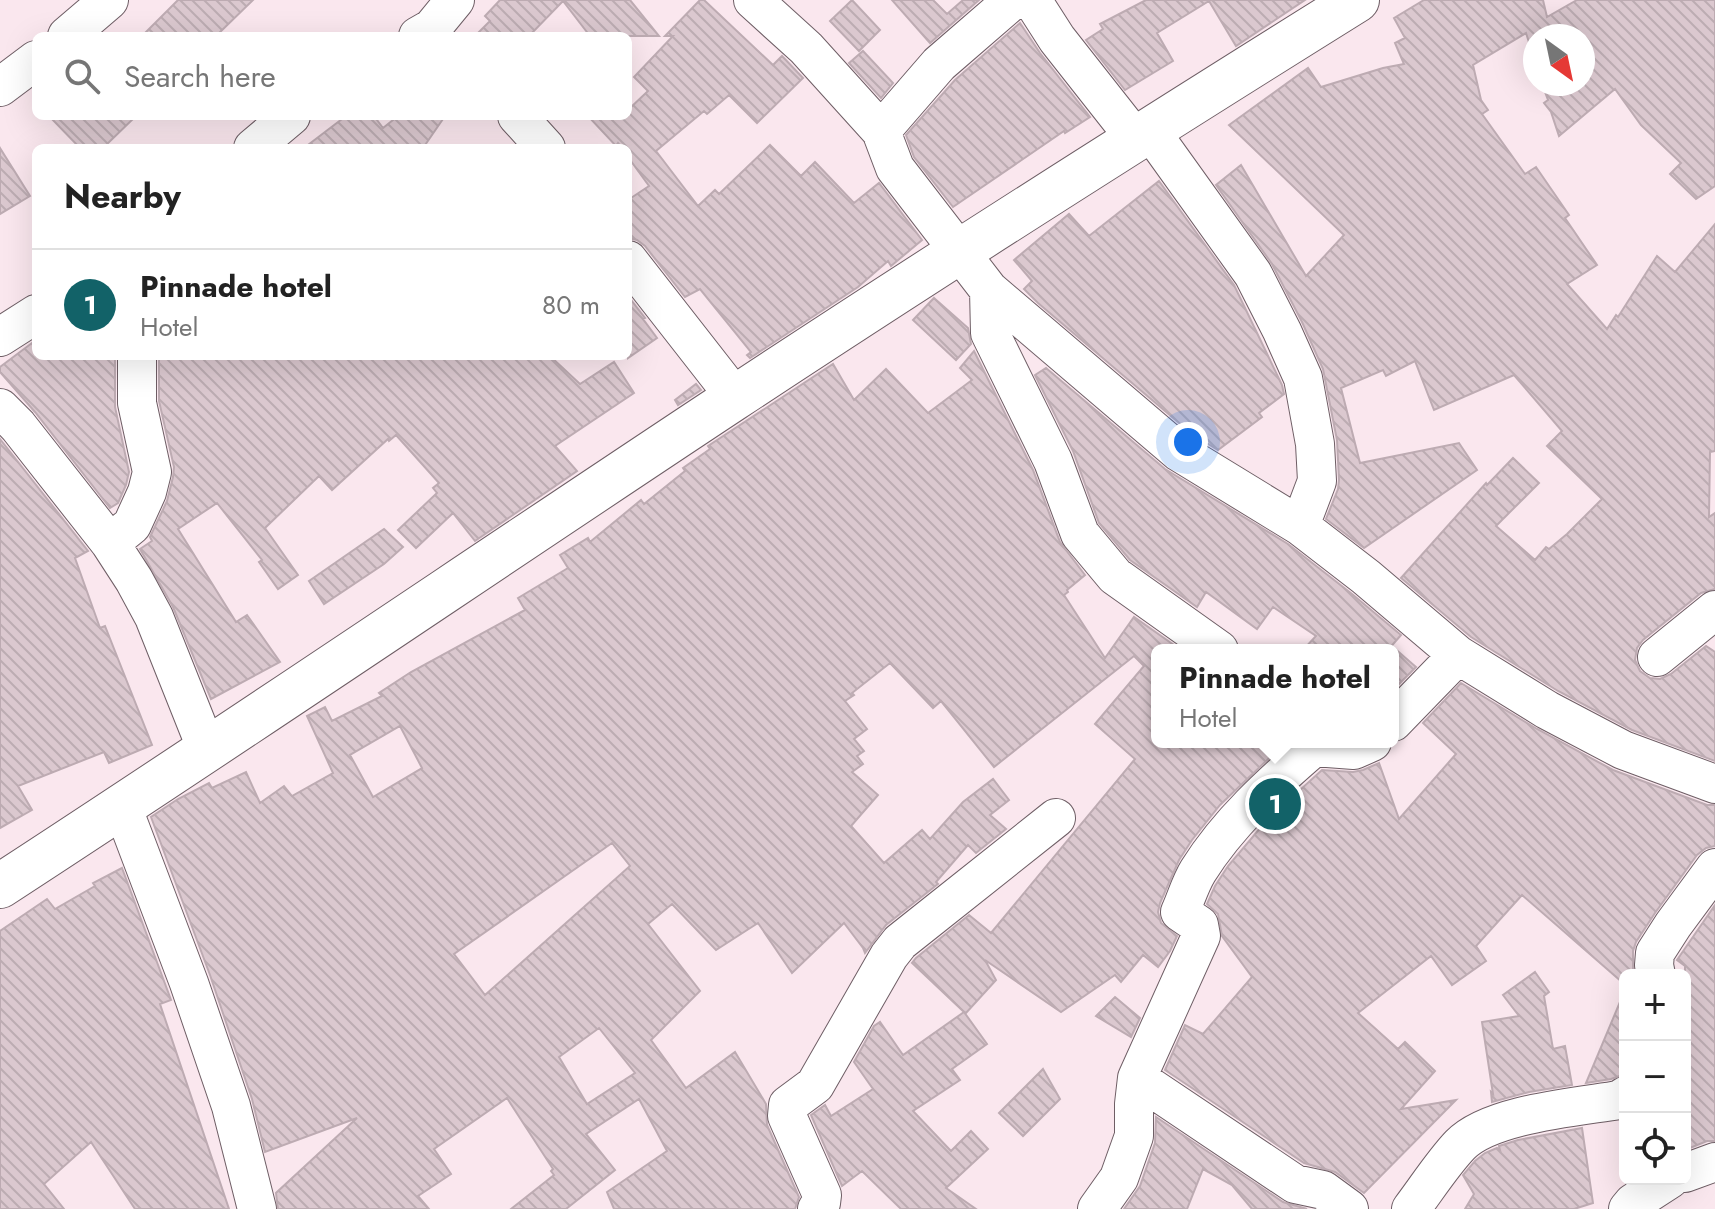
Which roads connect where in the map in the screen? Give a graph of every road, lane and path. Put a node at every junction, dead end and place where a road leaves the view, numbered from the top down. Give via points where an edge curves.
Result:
1 (109, 0) edge
2 (753, 0) edge
3 (1013, 0) edge
4 (1032, 0) edge
5 (1357, 0) edge
6 (72, 32) edge
7 (32, 63) edge
8 (0, 87) edge
9 (286, 120) edge
10 (521, 120) edge
11 (881, 131) junction
12 (1142, 134) junction
13 (258, 144) edge
14 (542, 144) edge
15 (959, 252) junction
16 (632, 265) edge
17 (989, 290) junction
18 (32, 317) edge
19 (0, 337) edge
20 (137, 360) edge
21 (735, 397) junction
22 (0, 408) edge
23 (1300, 526) junction
24 (110, 543) junction
25 (1715, 610) edge
26 (1211, 644) edge
27 (1458, 655) junction
28 (1657, 657) dead end
29 (1399, 716) edge
30 (1308, 748) edge
31 (207, 750) junction
32 (1715, 784) edge
33 (122, 806) junction
34 (1056, 818) dead end
35 (1715, 868) edge
36 (0, 886) edge
37 (1655, 969) edge
38 (1137, 1078) junction
39 (1619, 1100) edge
40 (1715, 1162) edge
41 (1691, 1171) edge
42 (1661, 1185) edge
43 (257, 1209) edge
44 (817, 1209) edge
45 (1097, 1209) edge
46 (1349, 1209) edge
47 (1411, 1209) edge
48 (1628, 1209) edge

1 - 6 street
2 - 11 street via 806,48
3 - 11 street via 939,64
4 - 12 street via 1057,39
5 - 12 street
7 - 8 street
9 - 13 street
10 - 14 street
11 - 15 street via 895,168
12 - 15 street
12 - 23 street via 1253,274 1303,378 1317,481
15 - 17 street
15 - 21 street
16 - 21 street
17 - 23 street via 1179,452
17 - 26 street via 990,333 1053,461 1080,534 1115,576
18 - 19 street
20 - 24 street via 137,403 152,472 132,525
21 - 31 street
22 - 24 street
23 - 27 street
24 - 31 street via 154,617
25 - 28 street
27 - 29 street
27 - 32 street via 1623,750
30 - 38 street via 1221,837 1195,874 1180,912 1199,925 1201,936
31 - 33 street
33 - 36 street
33 - 43 street via 226,1091
34 - 44 street via 900,942 815,1085 788,1105 787,1116 822,1195
35 - 37 street via 1655,953
38 - 45 street via 1134,1136 1119,1178
38 - 46 street via 1295,1184 1323,1190
39 - 47 street via 1501,1121 1477,1133 1461,1144
40 - 41 street
42 - 48 street

